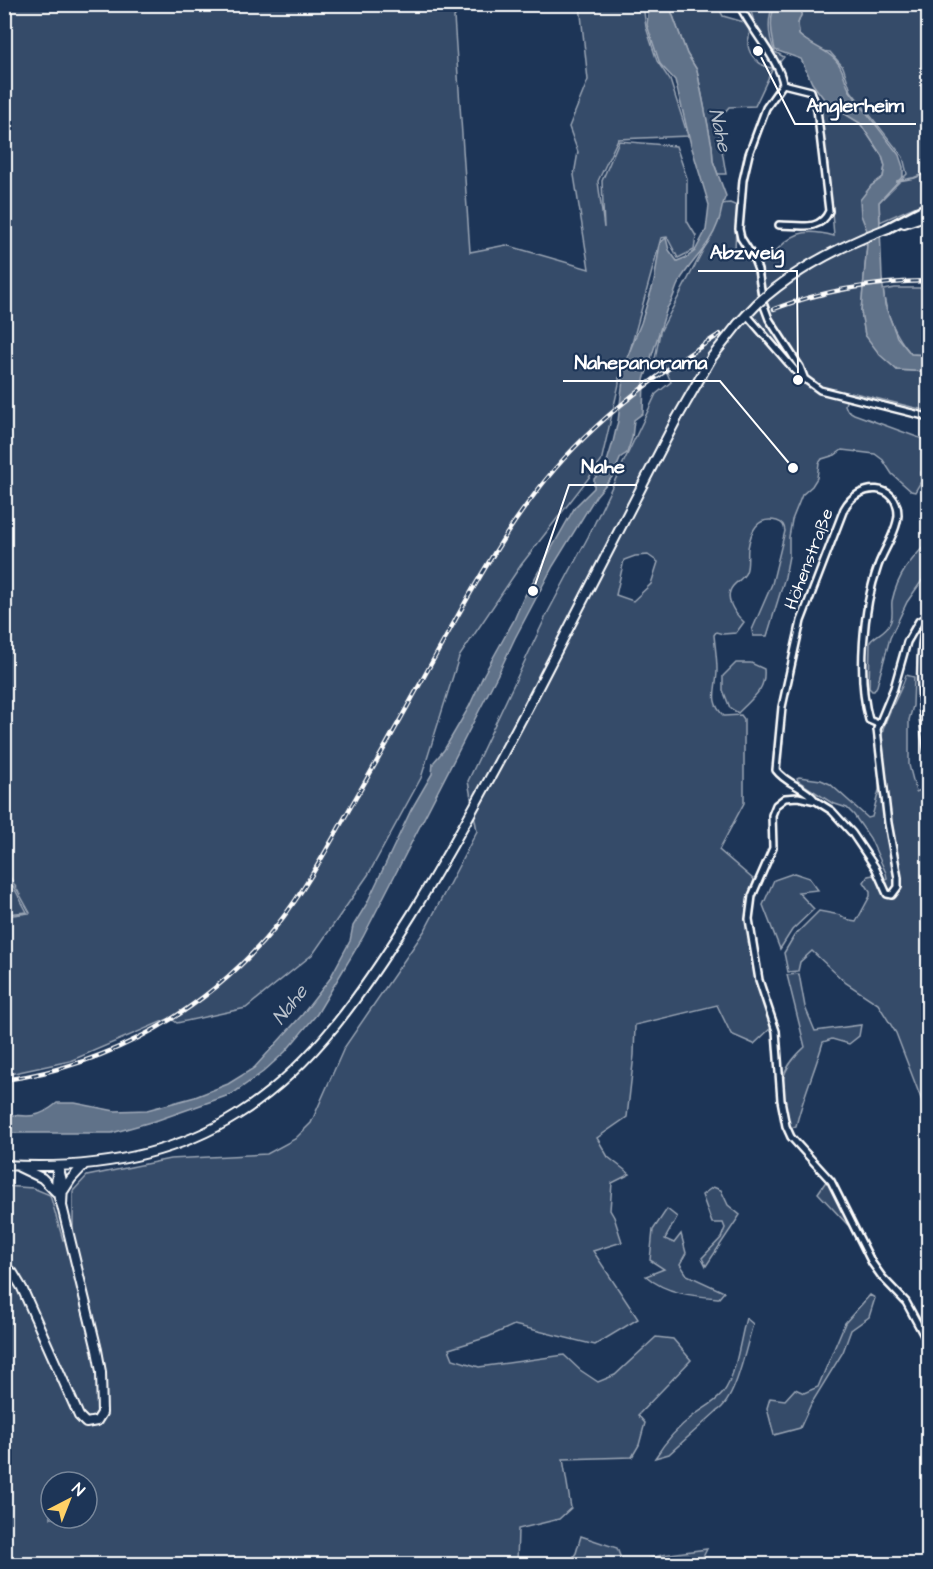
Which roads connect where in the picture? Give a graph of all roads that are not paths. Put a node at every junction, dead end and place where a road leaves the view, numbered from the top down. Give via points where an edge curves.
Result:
1 (739, 4) edge
2 (783, 84) junction
3 (928, 207) edge
4 (928, 216) edge
5 (780, 225) dead end
6 (888, 228) junction
7 (746, 314) junction
8 (805, 380) junction
9 (928, 417) edge
10 (927, 614) edge
11 (878, 724) junction
12 (928, 754) edge
13 (816, 801) junction
14 (84, 1164) junction
15 (4, 1165) edge
16 (15, 1166) junction
17 (58, 1166) junction
18 (61, 1193) junction
19 (4, 1268) edge
20 (928, 1343) edge

1 - 2 street
2 - 5 street via 811,91 817,110 829,211 817,226
2 - 8 street via 762,117 746,166 739,229 758,270 769,319
3 - 6 main road
4 - 6 main road
6 - 7 main road, bridge via 815,261
7 - 8 street
7 - 14 main road, bridge via 694,387 441,866 367,982 329,1033 282,1082 220,1125 156,1152
8 - 9 street via 828,393
10 - 11 street via 908,642
10 - 12 street via 921,669
11 - 13 street via 898,878 894,894 887,894 875,867 844,822
11 - 13 street, Höhenstraße via 867,713 866,621 874,579 898,514 890,496 872,489 858,492 847,503 806,605 782,707 776,770
13 - 20 street via 791,797 779,801 773,809 773,848 756,886 748,919 759,980 776,1031 786,1126 791,1137 831,1181 872,1263 906,1302
14 - 17 main road
14 - 18 main road
15 - 16 main road
16 - 17 main road
16 - 18 main road via 42,1178
17 - 18 main road
18 - 19 main road via 97,1350 102,1407 97,1421 86,1423 79,1416 22,1288 13,1273

